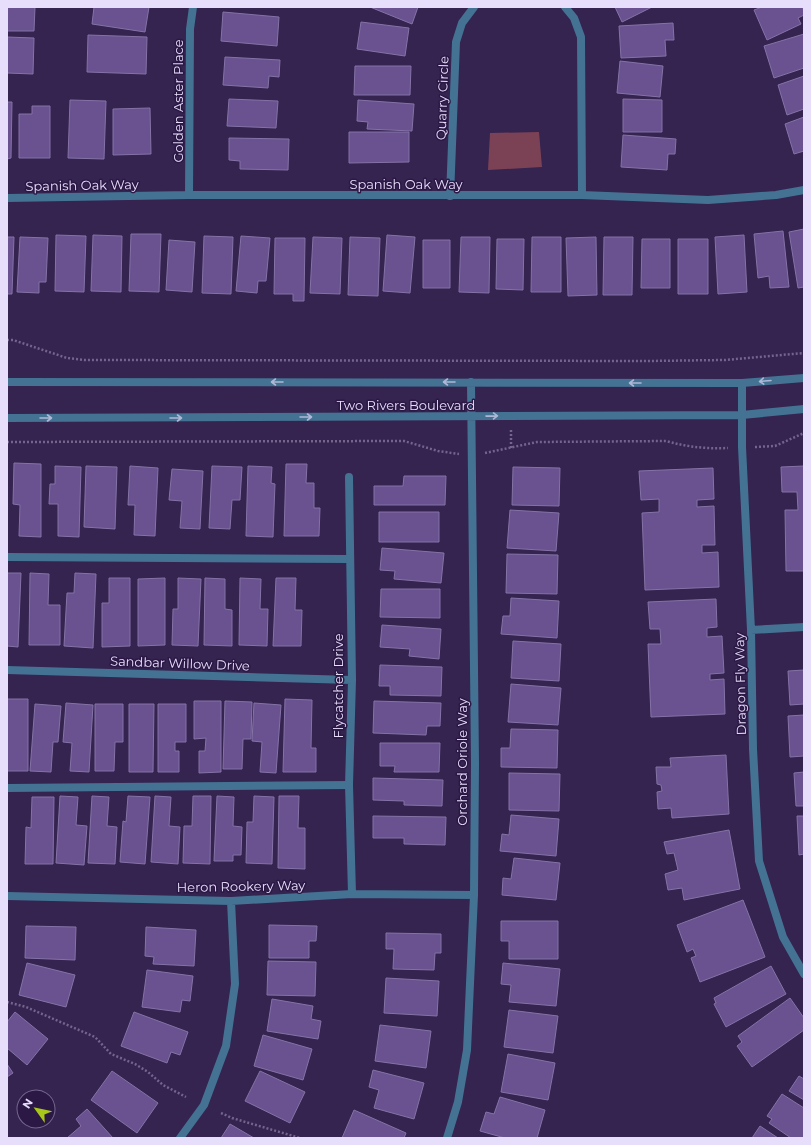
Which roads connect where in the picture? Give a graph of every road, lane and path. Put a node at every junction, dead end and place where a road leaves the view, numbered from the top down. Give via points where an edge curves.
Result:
1 (193, 7) edge
2 (474, 7) edge
3 (565, 7) edge
4 (804, 190) edge
5 (190, 195) junction
6 (582, 195) junction
7 (450, 196) junction
8 (7, 198) edge
9 (7, 340) edge
10 (804, 353) edge
11 (804, 378) edge
12 (7, 382) edge
13 (471, 382) junction
14 (742, 383) junction
15 (804, 409) edge
16 (742, 415) junction
17 (471, 416) junction
18 (7, 418) edge
19 (804, 433) edge
20 (7, 442) edge
21 (742, 447) junction
22 (472, 456) junction
23 (348, 477) dead end
24 (7, 557) edge
25 (349, 559) junction
26 (804, 627) edge
27 (751, 630) junction
28 (7, 670) edge
29 (352, 680) junction
30 (349, 785) junction
31 (7, 788) edge
32 (352, 894) junction
33 (474, 895) junction
34 (7, 896) edge
35 (231, 901) junction
36 (804, 974) edge
37 (7, 1002) edge
38 (186, 1097) dead end
39 (221, 1113) dead end
40 (180, 1138) edge
41 (300, 1138) edge
42 (446, 1138) edge

1 - 5 street, Golden Aster Place via 190,30
2 - 7 street, Quarry Circle via 462,23 456,42
3 - 6 street via 574,18 581,37
4 - 6 street, Spanish Oak Way via 776,195 708,200
5 - 7 street, Spanish Oak Way
5 - 8 street, Spanish Oak Way
6 - 7 street, Spanish Oak Way
9 - 10 path via 67,358 84,360 647,361 725,360
11 -> 14 street, Two Rivers Boulevard
13 -> 12 street, Two Rivers Boulevard
14 -> 13 street, Two Rivers Boulevard
13 - 17 street, Orchard Oriole Way
14 - 16 street, Dragon Fly Way
15 - 16 street, Two Rivers Boulevard
17 -> 16 street, Two Rivers Boulevard
16 - 21 street, Dragon Fly Way
18 -> 17 street, Two Rivers Boulevard
17 - 22 street, Orchard Oriole Way
19 - 21 path via 775,446
20 - 22 path via 404,441 438,451
21 - 22 path via 708,449 666,441 537,442
21 - 27 street, Dragon Fly Way
22 - 33 street, Orchard Oriole Way
23 - 25 street, Flycatcher Drive
24 - 25 street
25 - 29 street, Flycatcher Drive
26 - 27 street
27 - 36 street, Dragon Fly Way via 753,749 759,861 783,937
28 - 29 street, Sandbar Willow Drive
29 - 30 street, Flycatcher Drive
30 - 31 street
30 - 32 street, Flycatcher Drive
32 - 33 street, Heron Rookery Way
32 - 35 street, Heron Rookery Way
33 - 42 street, Orchard Oriole Way via 467,1050 458,1102
34 - 35 street, Heron Rookery Way
35 - 40 street via 235,984 226,1046 204,1105
37 - 38 path via 26,1007 95,1037 111,1054 135,1064 163,1085
39 - 41 path

